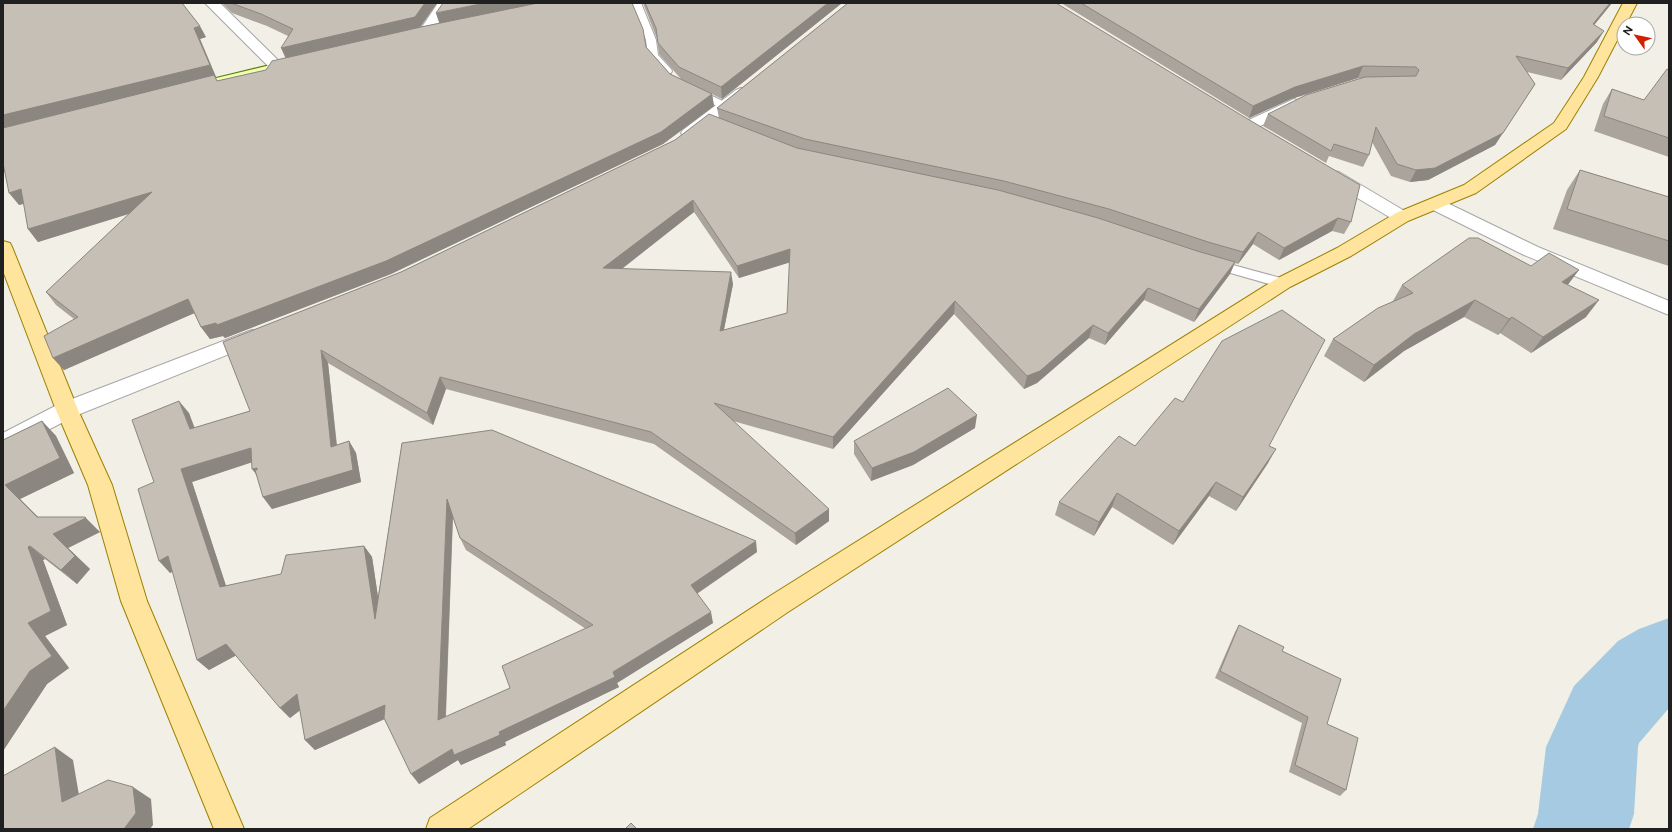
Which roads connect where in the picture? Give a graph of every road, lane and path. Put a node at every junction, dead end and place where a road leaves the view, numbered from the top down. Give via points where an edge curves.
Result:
1 (212, 3) edge
2 (445, 3) edge
3 (636, 3) edge
4 (1630, 3) edge
5 (447, 28) edge
6 (425, 33) junction
7 (409, 36) edge
8 (308, 60) edge
9 (277, 67) junction
10 (672, 77) edge
11 (755, 82) edge
12 (683, 85) edge
13 (201, 86) edge
14 (1310, 98) edge
15 (725, 106) junction
16 (1235, 118) edge
17 (1248, 126) junction
18 (1262, 134) edge
19 (676, 143) edge
20 (1322, 170) edge
21 (1435, 204) junction
22 (1402, 217) junction
23 (3, 247) edge
24 (1198, 259) edge
25 (1283, 283) junction
26 (1669, 308) edge
27 (266, 331) edge
28 (67, 410) junction
29 (3, 443) edge
30 (229, 829) edge
31 (441, 829) edge

1 - 9 street
2 - 6 street
3 - 10 lane via 650,40 653,56
4 - 21 main road via 1591,76 1560,126 1470,189
5 - 6 main road
6 - 7 main road
8 - 9 main road
9 - 13 main road
11 - 15 street
12 - 15 lane
14 - 17 street
15 - 19 street via 714,122
16 - 17 street
17 - 18 street
20 - 22 street
21 - 22 main road
21 - 26 street via 1531,251
22 - 25 main road via 1344,252
23 - 28 main road
24 - 25 lane
25 - 31 main road via 779,604
27 - 28 street
28 - 29 street
28 - 30 main road via 100,485 134,602

